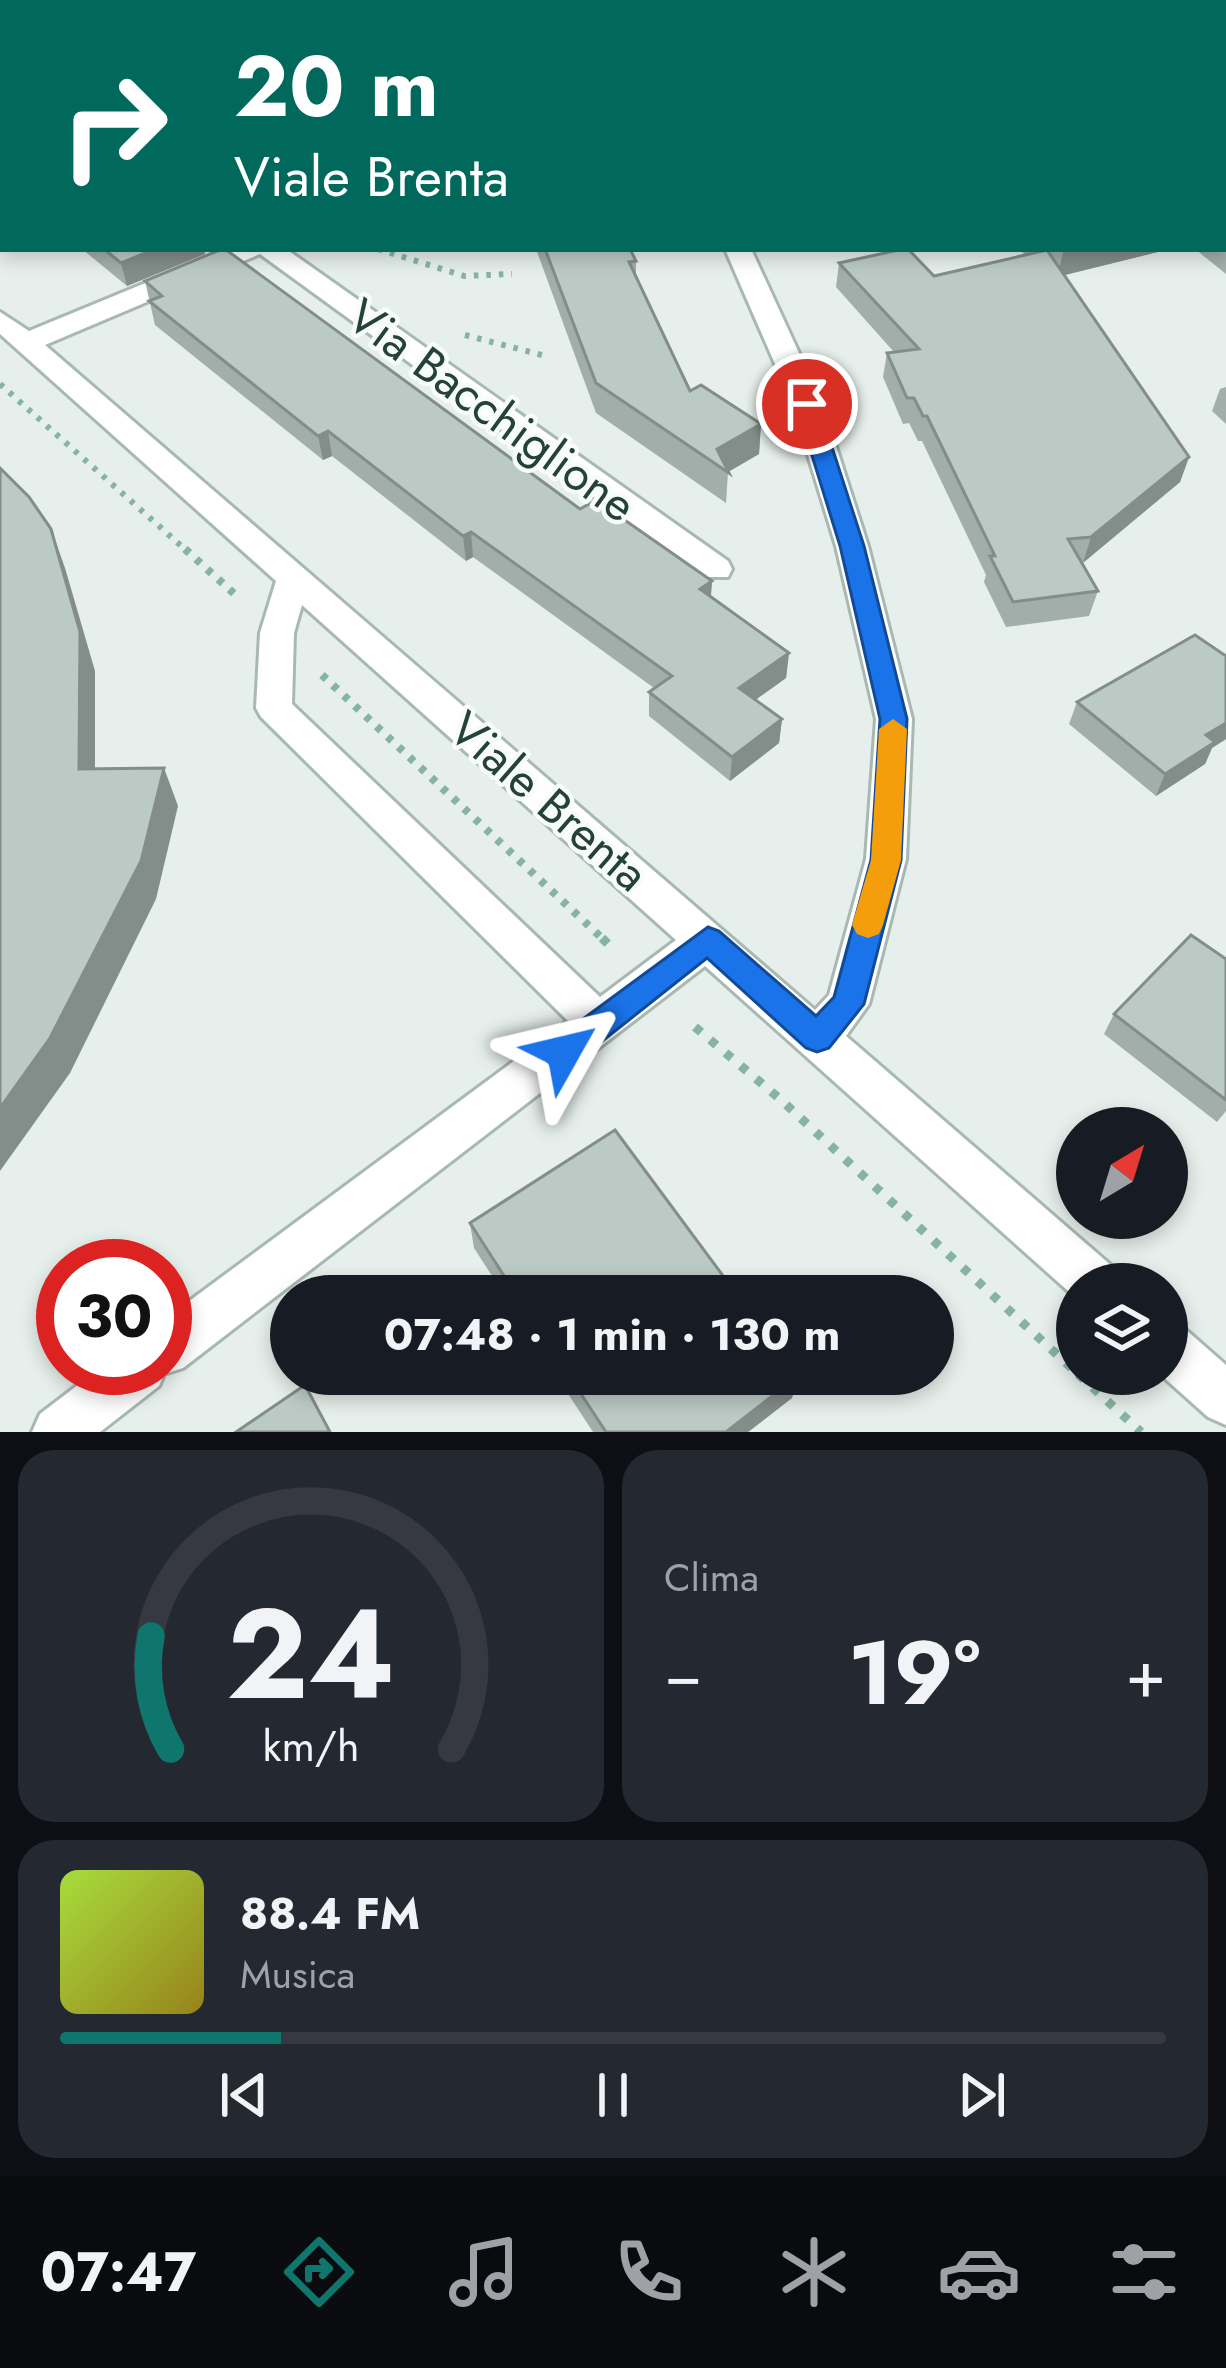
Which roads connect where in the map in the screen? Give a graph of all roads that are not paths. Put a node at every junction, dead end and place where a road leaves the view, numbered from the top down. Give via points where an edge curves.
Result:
1 (241, 252) edge
2 (273, 252) edge
3 (739, 252) edge
4 (13, 331) edge
5 (716, 569) dead end
6 (293, 578) junction
7 (708, 940) junction
8 (601, 1025) junction
9 (817, 1038) junction
10 (1072, 1263) edge
11 (192, 1330) edge
12 (1188, 1366) edge
13 (106, 1395) edge
14 (1226, 1399) edge
15 (58, 1432) edge

1 - 4 street
2 - 5 street, Via Bacchiglione
3 - 9 street via 807,404 894,719 886,860 848,1004
4 - 6 street, Viale Brenta
6 - 7 street, Viale Brenta
6 - 8 street via 277,633 274,708
7 - 8 street
7 - 9 street, Viale Brenta
8 - 11 street
9 - 10 street, Viale Brenta
12 - 14 street
13 - 15 street

